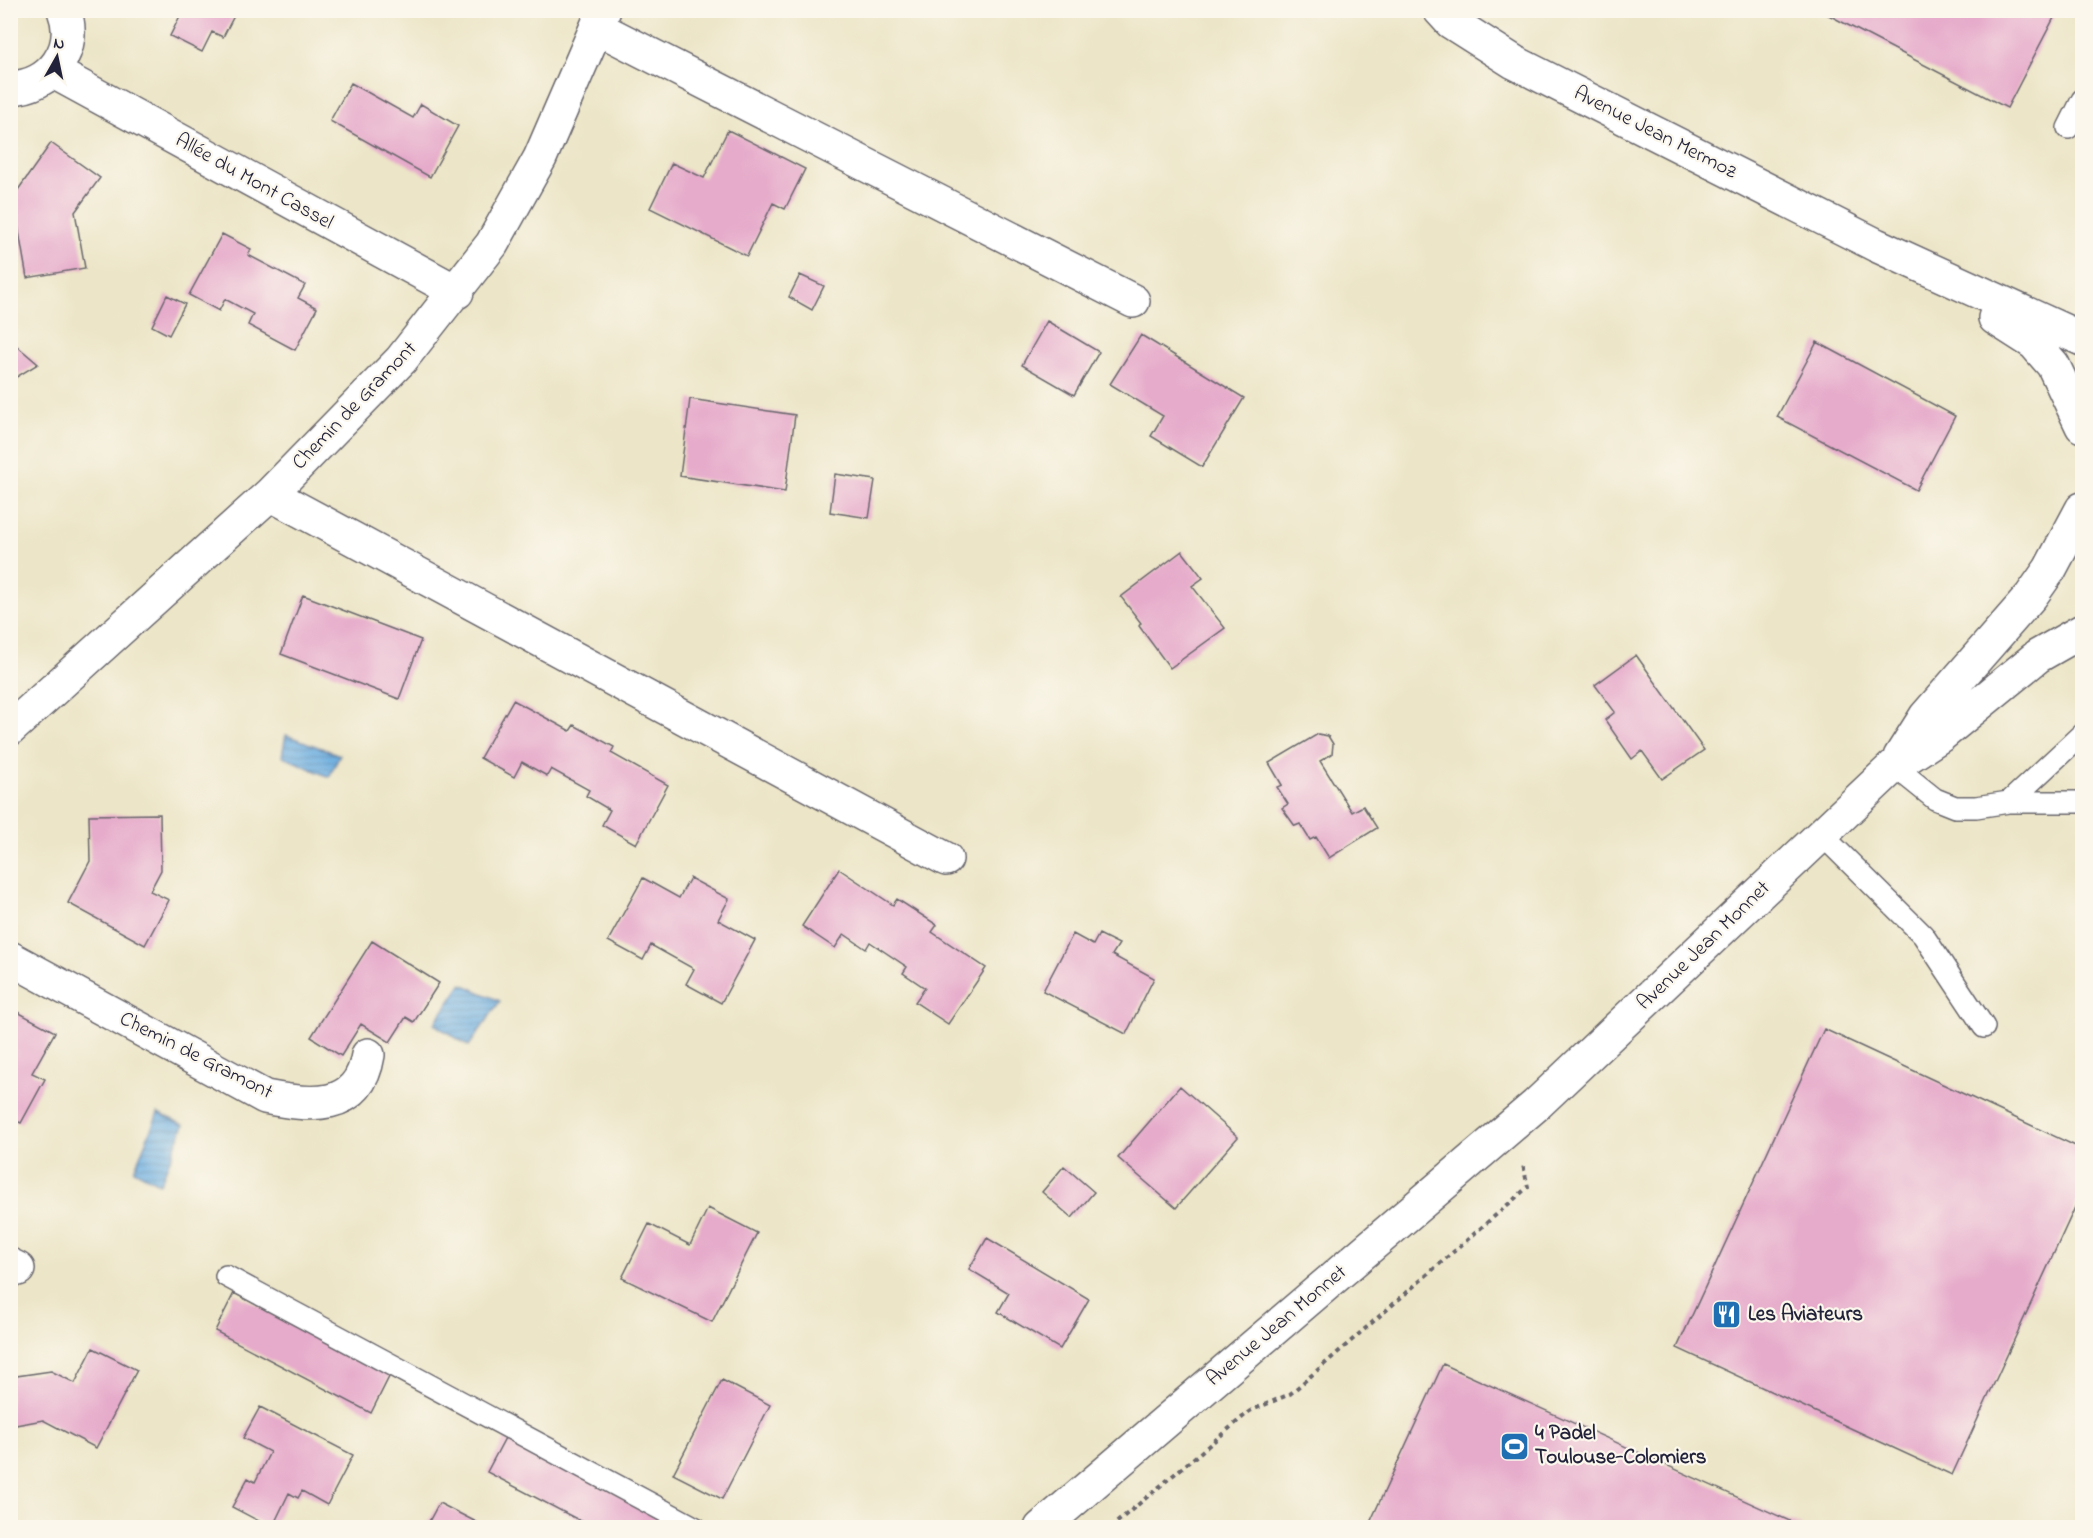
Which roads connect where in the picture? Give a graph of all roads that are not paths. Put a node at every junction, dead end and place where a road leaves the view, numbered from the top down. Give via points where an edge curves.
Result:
1 (64, 10) edge
2 (1440, 10) edge
3 (601, 19) edge
4 (52, 71) junction
5 (10, 88) edge
6 (2082, 100) edge
7 (2068, 128) dead end
8 (1876, 245) junction
9 (457, 292) junction
10 (1133, 301) dead end
11 (2082, 339) edge
12 (2082, 426) edge
13 (270, 494) junction
14 (2082, 509) edge
15 (2082, 631) edge
16 (10, 729) edge
17 (2082, 734) edge
18 (1894, 766) junction
19 (2009, 802) junction
20 (2082, 802) edge
21 (1821, 834) junction
22 (945, 860) dead end
23 (10, 958) edge
24 (1984, 1027) dead end
25 (368, 1055) dead end
26 (226, 1276) dead end
27 (696, 1527) edge
28 (1041, 1527) edge

1 - 4 street via 69,32 67,46
2 - 8 street, Avenue Jean Mermoz via 1450,22 1514,62
3 - 9 street, Chemin de Gramont via 540,158 492,244
3 - 10 street
4 - 5 street via 41,81
4 - 9 street, Allée du Mont Cassel
6 - 7 lane
8 - 11 street, Avenue Jean Mermoz
8 - 12 street, Avenue Jean Mermoz via 2034,343 2053,365
9 - 13 street, Chemin de Gramont via 362,404
13 - 16 street, Chemin de Gramont
13 - 22 street
14 - 18 street, Avenue Jean Monnet via 2031,596 1926,716
15 - 18 street, Avenue Jean Monnet via 2038,656 1940,736
17 - 19 lane
18 - 19 lane via 1935,799 1955,807
18 - 21 street, Avenue Jean Monnet
19 - 20 lane
21 - 24 lane via 1923,935
21 - 28 street, Avenue Jean Monnet via 1513,1125
23 - 25 street, Chemin de Gramont via 265,1097 317,1103 336,1099 354,1089 365,1074
26 - 27 lane

